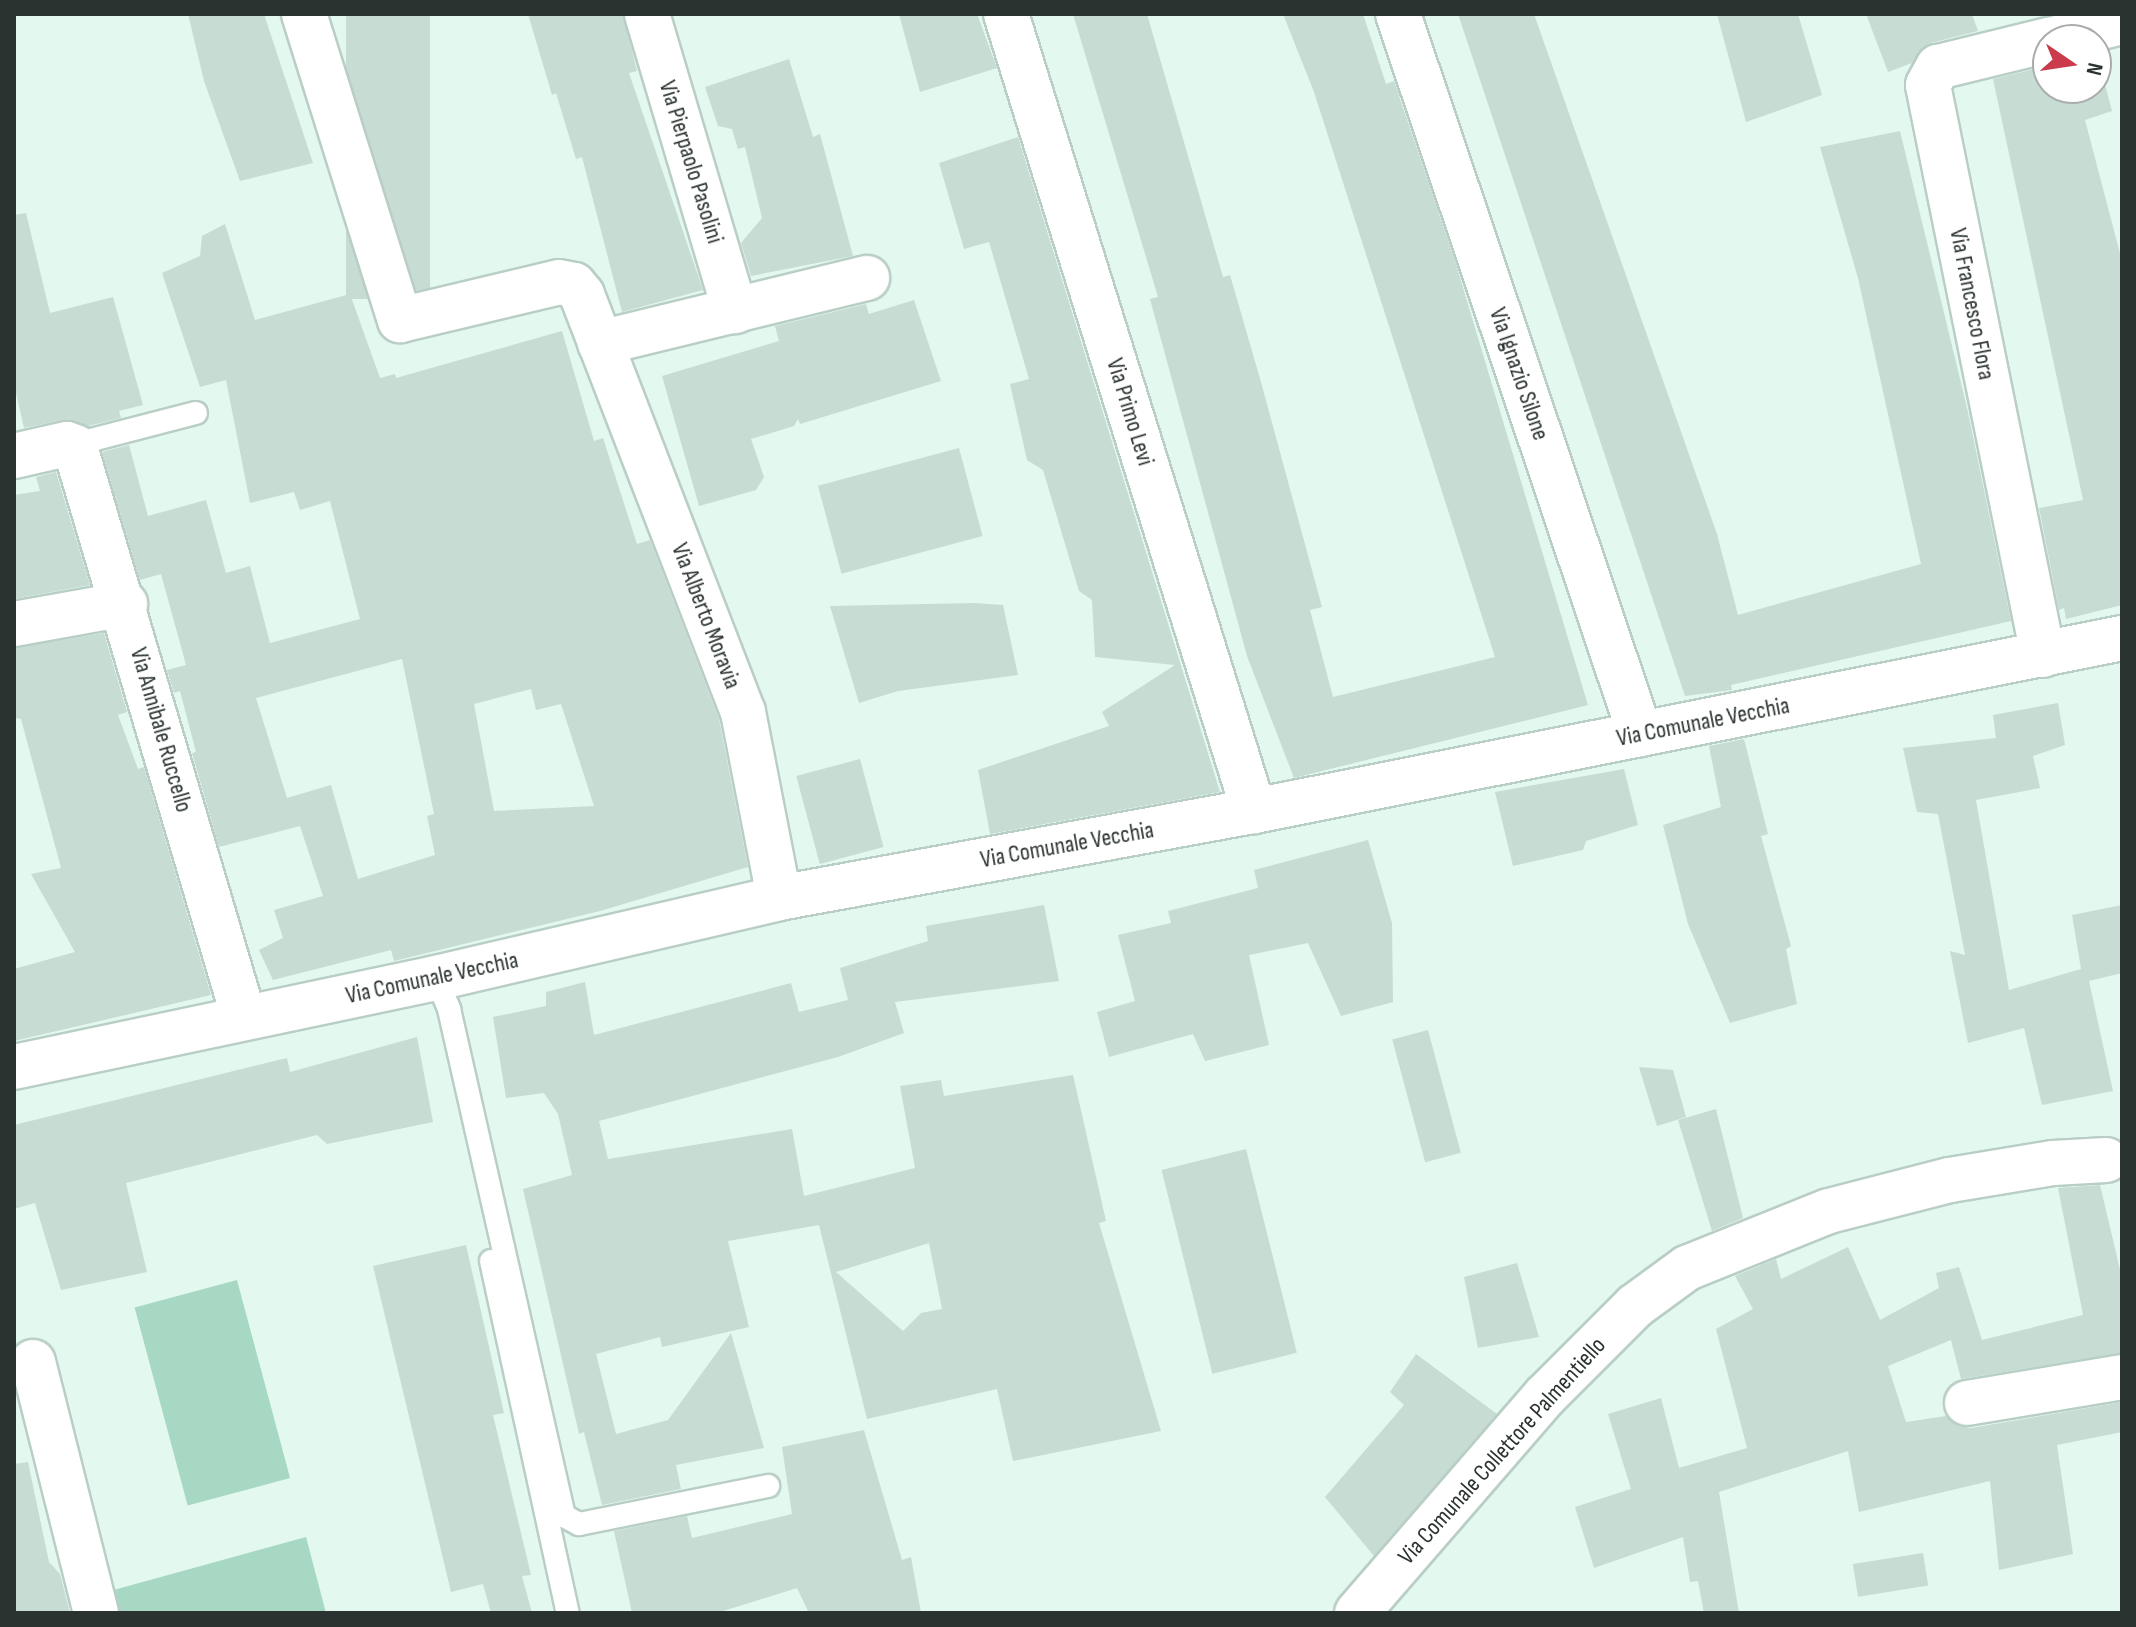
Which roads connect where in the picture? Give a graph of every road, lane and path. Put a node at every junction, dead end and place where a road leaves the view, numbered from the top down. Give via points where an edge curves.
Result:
1 (304, 14) edge
2 (647, 14) edge
3 (1006, 14) edge
4 (1398, 14) edge
5 (2032, 44) edge
6 (867, 278) dead end
7 (735, 311) junction
8 (600, 343) junction
9 (196, 413) dead end
10 (72, 445) junction
11 (14, 456) edge
12 (125, 604) junction
13 (14, 624) edge
14 (2122, 638) edge
15 (2043, 655) junction
16 (1640, 734) junction
17 (1254, 811) junction
18 (779, 898) junction
19 (436, 978) junction
20 (244, 1018) junction
21 (14, 1067) edge
22 (2106, 1160) dead end
23 (33, 1362) dead end
24 (2122, 1377) edge
25 (1967, 1403) dead end
26 (768, 1486) dead end
27 (96, 1613) edge
28 (568, 1613) edge
29 (1357, 1613) edge

1 - 8 street, Via Alberto Moravia via 400,320 567,282 582,295
2 - 7 street, Via Pierpaolo Pasolini
3 - 17 street, Via Primo Levi
4 - 16 street, Via Ignazio Silone
5 - 15 street, Via Francesco Flora via 1938,67 1928,85
6 - 7 street
7 - 8 street
8 - 18 street, Via Alberto Moravia via 743,712
9 - 10 lane
10 - 11 street
10 - 12 street, Via Annibale Ruccello
12 - 13 street
12 - 20 street, Via Annibale Ruccello
14 - 15 street, Via Comunale Vecchia
15 - 16 street, Via Comunale Vecchia
16 - 17 street, Via Comunale Vecchia
17 - 18 street, Via Comunale Vecchia
18 - 19 street, Via Comunale Vecchia
19 - 20 street, Via Comunale Vecchia
19 - 26 lane via 449,1009 564,1516 579,1524
19 - 28 lane via 436,1011
20 - 21 street, Via Comunale Vecchia
22 - 29 street, Via Comunale Collettore Palmentiello via 1950,1180 1844,1207 1687,1268 1635,1306 1545,1396
23 - 27 street
24 - 25 street

